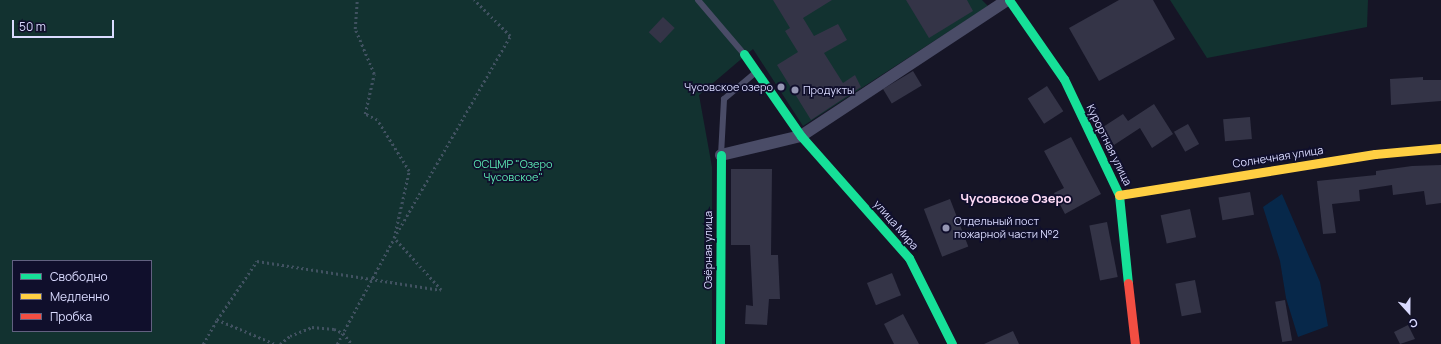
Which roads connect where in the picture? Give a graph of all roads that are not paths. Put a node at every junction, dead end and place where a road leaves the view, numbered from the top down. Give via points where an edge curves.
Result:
1 (698, 0) edge
2 (1008, 0) edge
3 (744, 54) joint
4 (757, 72) junction
5 (801, 136) junction
6 (1441, 148) edge
7 (721, 155) junction
8 (1119, 195) junction
9 (720, 344) edge
10 (952, 344) edge
11 (1135, 344) edge

1 - 3 lane
2 - 5 street
2 - 8 street, Курортная улица via 1064,79
3 - 4 street, улица Мира
4 - 5 street, улица Мира
4 - 7 lane via 724,99
5 - 7 street
5 - 10 street, улица Мира via 909,258
6 - 8 street, Солнечная улица via 1375,154
7 - 9 street, Озёрная улица
8 - 11 street, Курортная улица

